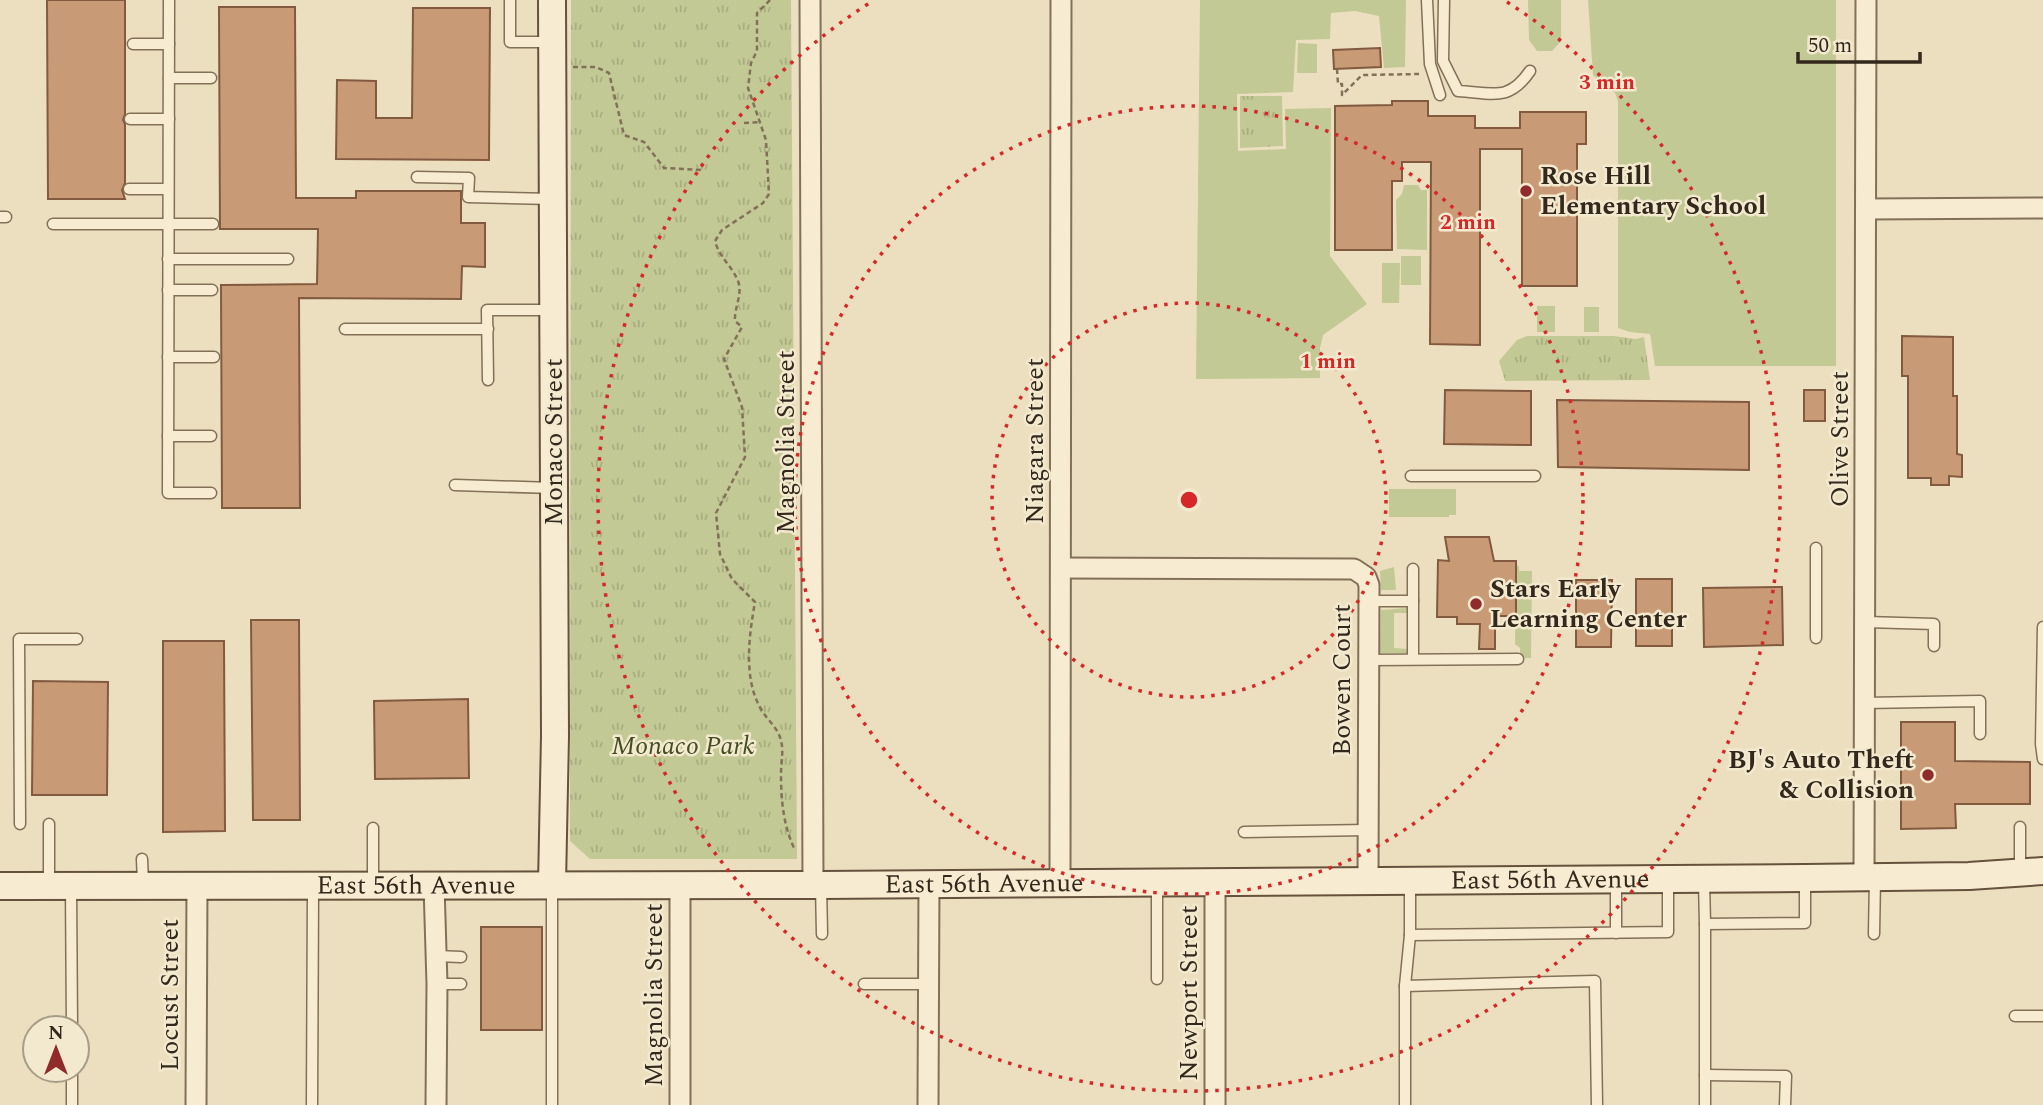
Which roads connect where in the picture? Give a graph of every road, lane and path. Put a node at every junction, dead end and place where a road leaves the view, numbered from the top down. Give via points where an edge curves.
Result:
1 (169, 0) edge
2 (510, 0) edge
3 (552, 0) edge
4 (770, 0) edge
5 (810, 0) edge
6 (1061, 0) edge
7 (1427, 0) edge
8 (1444, 0) edge
9 (1866, 0) edge
10 (133, 44) dead end
11 (169, 44) junction
12 (552, 55) junction
13 (1337, 69) dead end
14 (1530, 71) dead end
15 (1433, 74) junction
16 (169, 78) junction
17 (211, 78) dead end
18 (1440, 95) dead end
19 (130, 119) dead end
20 (169, 119) junction
21 (760, 122) junction
22 (744, 123) dead end
23 (702, 170) dead end
24 (417, 177) dead end
25 (129, 189) dead end
26 (168, 189) junction
27 (553, 199) junction
28 (2043, 208) edge
29 (1867, 209) junction
30 (53, 224) dead end
31 (168, 224) junction
32 (213, 224) dead end
33 (168, 259) junction
34 (288, 259) dead end
35 (168, 290) junction
36 (212, 290) dead end
37 (553, 310) junction
38 (345, 329) dead end
39 (488, 329) junction
40 (168, 357) junction
41 (214, 357) dead end
42 (488, 380) dead end
43 (168, 436) junction
44 (211, 436) dead end
45 (1410, 476) dead end
46 (1535, 476) dead end
47 (455, 485) dead end
48 (554, 488) junction
49 (211, 492) dead end
50 (1816, 548) dead end
51 (1061, 568) junction
52 (1413, 569) dead end
53 (1369, 601) junction
54 (1413, 601) junction
55 (1866, 622) junction
56 (2043, 627) edge
57 (1816, 638) dead end
58 (77, 639) dead end
59 (1934, 646) dead end
60 (1413, 659) junction
61 (1518, 659) dead end
62 (1369, 660) junction
63 (1865, 703) junction
64 (1980, 734) dead end
65 (2043, 759) edge
66 (20, 824) dead end
67 (49, 824) dead end
68 (2020, 827) dead end
69 (373, 828) dead end
70 (1368, 830) junction
71 (1244, 832) dead end
72 (797, 852) dead end
73 (2035, 876) edge
74 (1869, 877) junction
75 (1668, 878) junction
76 (1704, 878) junction
77 (1805, 878) junction
78 (1616, 879) junction
79 (1410, 880) junction
80 (1368, 881) junction
81 (1157, 882) junction
82 (1215, 882) junction
83 (1060, 883) junction
84 (313, 884) junction
85 (552, 884) junction
86 (680, 884) junction
87 (929, 884) junction
88 (197, 885) junction
89 (373, 885) junction
90 (434, 885) junction
91 (817, 885) junction
92 (0, 886) edge
93 (60, 886) junction
94 (1705, 924) junction
95 (1616, 933) junction
96 (822, 934) dead end
97 (1874, 934) dead end
98 (1410, 935) junction
99 (436, 956) junction
100 (461, 957) dead end
101 (1157, 979) dead end
102 (437, 984) junction
103 (461, 984) dead end
104 (864, 984) dead end
105 (928, 984) junction
106 (1405, 986) junction
107 (71, 1014) edge
108 (2015, 1016) dead end
109 (2043, 1016) edge
110 (1705, 1075) junction
111 (72, 1084) edge
112 (72, 1105) edge
113 (196, 1105) edge
114 (312, 1105) edge
115 (436, 1105) edge
116 (552, 1105) edge
117 (680, 1105) edge
118 (928, 1105) edge
119 (1215, 1105) edge
120 (1405, 1105) edge
121 (1597, 1105) edge
122 (1705, 1105) edge
123 (1785, 1105) edge

1 - 11 lane
2 - 12 lane via 510,42
3 - 12 main road, Monaco Street
4 - 21 path via 757,13 757,51 748,88
5 - 91 street, Magnolia Street
6 - 51 street, Niagara Street
7 - 15 lane
8 - 14 lane via 1443,61 1458,91 1502,94 1519,88
9 - 29 street, Olive Street
10 - 11 lane
11 - 16 lane
12 - 23 path via 609,73 624,135 644,142 664,168
12 - 27 main road, Monaco Street
13 - 15 path via 1342,95 1363,75
15 - 18 lane
16 - 17 lane
16 - 20 lane
19 - 20 lane
20 - 26 lane
21 - 22 path
21 - 72 path via 766,140 769,194 715,240 717,251 739,282 735,321 742,327 724,359 743,407 745,457 716,513 720,554 732,579 755,602 748,652 751,682 760,709 775,726 782,746 786,830
24 - 27 lane via 469,178 468,197
25 - 26 lane
26 - 31 lane
27 - 37 main road, Monaco Street
28 - 29 street
29 - 55 street, Olive Street
30 - 31 lane
31 - 32 lane
31 - 33 lane
33 - 34 lane
33 - 35 lane
35 - 36 lane
35 - 40 lane
37 - 39 lane via 487,310
37 - 48 main road, Monaco Street
38 - 39 lane
39 - 42 lane
40 - 41 lane
40 - 43 lane
43 - 44 lane
43 - 49 lane via 168,492
45 - 46 lane
47 - 48 lane
48 - 85 main road, Monaco Street
50 - 57 lane
51 - 53 street, Bowen Court via 1354,569 1367,579
51 - 83 street, Niagara Street
52 - 54 lane
53 - 54 lane
53 - 62 street, Bowen Court
54 - 60 lane
55 - 59 lane via 1934,624
55 - 63 street, Olive Street
56 - 65 lane
58 - 66 lane via 19,639
60 - 61 lane
60 - 62 lane
62 - 70 street, Bowen Court
63 - 64 lane via 1980,701
63 - 74 street, Olive Street
67 - 93 lane
68 - 73 lane
69 - 89 lane
70 - 71 lane
70 - 80 street, Bowen Court
73 - 74 main road, East 56th Avenue
74 - 77 main road, East 56th Avenue
74 - 97 lane
75 - 76 main road, East 56th Avenue
75 - 78 main road, East 56th Avenue
75 - 95 lane via 1668,932
76 - 77 main road, East 56th Avenue
76 - 94 lane
77 - 94 lane via 1805,923
78 - 79 main road, East 56th Avenue
78 - 95 lane
79 - 80 main road, East 56th Avenue
79 - 98 lane
80 - 82 main road, East 56th Avenue
81 - 82 main road, East 56th Avenue
81 - 83 main road, East 56th Avenue
81 - 101 lane
82 - 119 street, Newport Street
83 - 87 main road, East 56th Avenue
84 - 88 main road, East 56th Avenue
84 - 89 main road, East 56th Avenue
84 - 114 lane
85 - 86 main road, East 56th Avenue
85 - 90 main road, East 56th Avenue
85 - 116 lane
86 - 91 main road, East 56th Avenue
86 - 117 street, Magnolia Street
87 - 91 main road, East 56th Avenue
87 - 105 street
88 - 93 main road, East 56th Avenue via 142,872
88 - 113 street, Locust Street
89 - 90 main road, East 56th Avenue
90 - 99 street
91 - 96 lane
92 - 93 main road, East 56th Avenue
93 - 107 lane
94 - 110 lane
95 - 98 lane
98 - 106 lane
99 - 100 lane
99 - 102 street
102 - 103 lane
102 - 115 street
104 - 105 lane
105 - 118 street
106 - 120 lane
106 - 121 lane via 1595,981
108 - 109 lane
110 - 122 lane
110 - 123 lane via 1786,1076
111 - 112 lane

